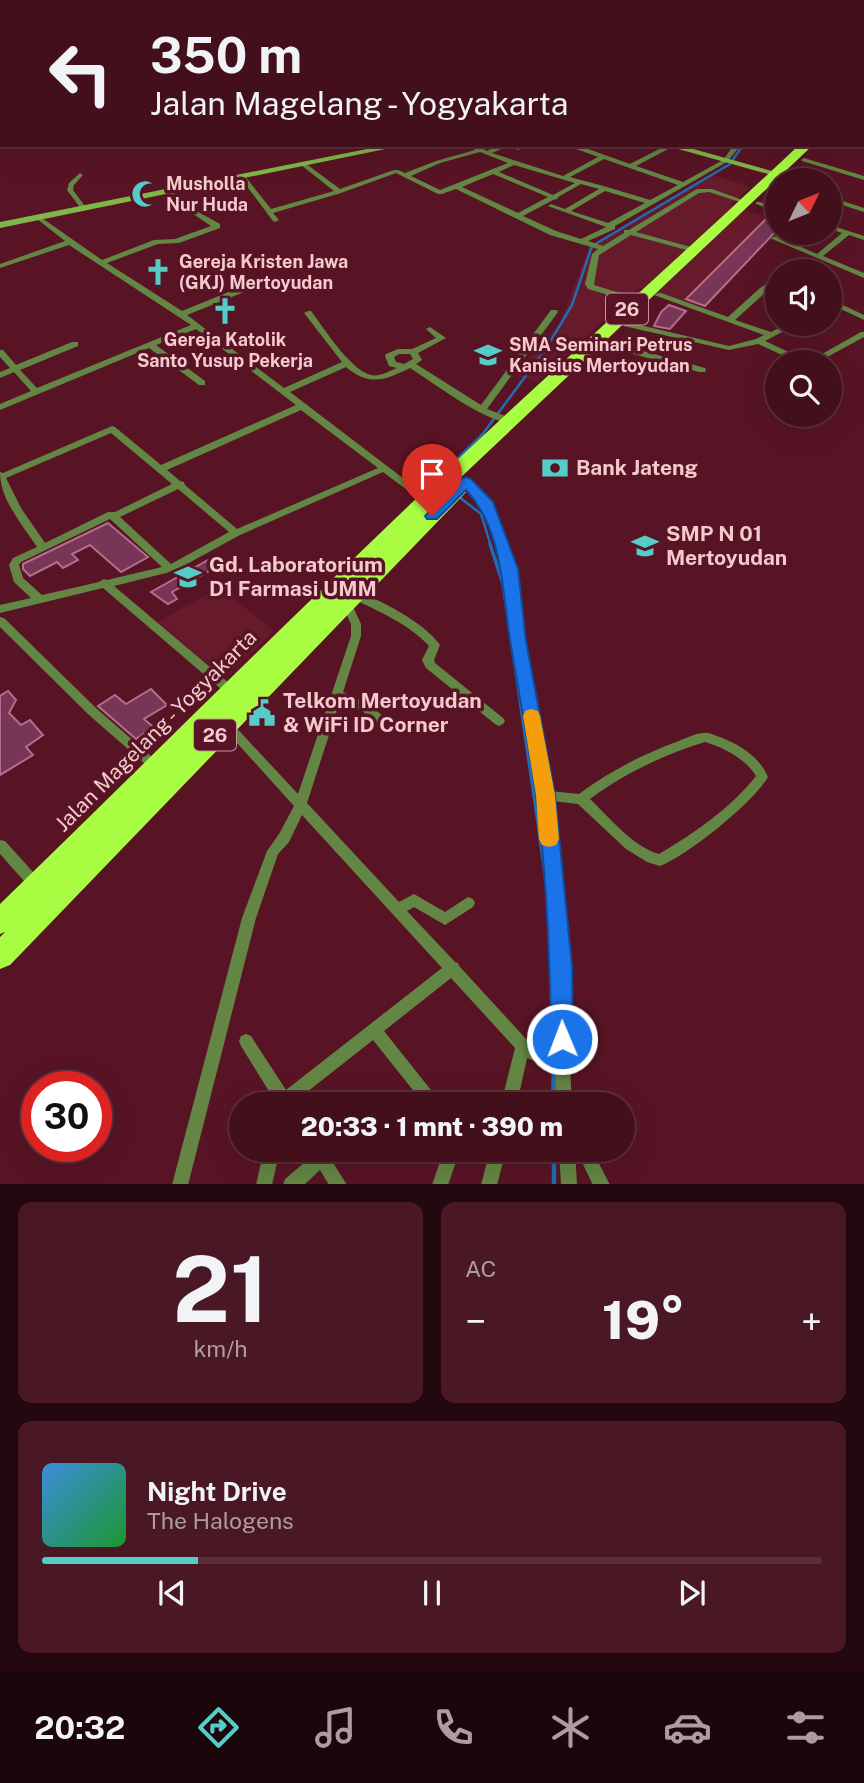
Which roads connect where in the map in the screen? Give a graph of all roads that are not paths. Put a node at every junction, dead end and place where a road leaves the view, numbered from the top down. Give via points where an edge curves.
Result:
1 (391, 147) edge
2 (474, 147) edge
3 (501, 147) edge
4 (576, 147) edge
5 (667, 147) edge
6 (673, 147) edge
7 (737, 147) edge
8 (484, 152) junction
9 (806, 153) edge
10 (605, 156) junction
11 (730, 162) junction
12 (514, 163) junction
13 (303, 164) junction
14 (630, 166) junction
15 (790, 168) edge
16 (494, 173) junction
17 (80, 175) dead end
18 (765, 175) edge
19 (242, 176) junction
20 (404, 176) junction
21 (564, 178) junction
22 (864, 178) edge
23 (581, 182) junction
24 (681, 184) junction
25 (457, 187) junction
26 (605, 188) junction
27 (169, 191) junction
28 (339, 192) junction
29 (765, 192) edge
30 (553, 202) junction
31 (649, 202) junction
32 (752, 203) junction
33 (842, 203) edge
34 (765, 207) edge
35 (84, 209) junction
36 (864, 210) edge
37 (566, 211) junction
38 (269, 212) junction
39 (518, 216) junction
40 (39, 218) junction
41 (275, 220) dead end
42 (0, 225) edge
43 (620, 229) junction
44 (842, 231) edge
45 (847, 233) junction
46 (864, 238) edge
47 (69, 242) junction
48 (582, 242) junction
49 (790, 245) edge
50 (605, 248) junction
51 (695, 251) junction
52 (818, 257) junction
53 (103, 262) junction
54 (1, 266) edge
55 (864, 276) edge
56 (251, 286) dead end
57 (765, 288) edge
58 (658, 295) junction
59 (636, 300) junction
60 (842, 308) edge
61 (554, 312) dead end
62 (308, 313) dead end
63 (181, 314) junction
64 (864, 318) edge
65 (730, 320) junction
66 (627, 324) junction
67 (196, 326) junction
68 (430, 329) dead end
69 (765, 333) edge
70 (864, 334) edge
71 (769, 336) edge
72 (759, 341) junction
73 (75, 344) dead end
74 (607, 344) junction
75 (150, 345) junction
76 (778, 350) edge
77 (834, 350) edge
78 (0, 352) edge
79 (413, 352) junction
80 (347, 363) junction
81 (408, 366) junction
82 (17, 368) junction
83 (702, 370) dead end
84 (0, 375) edge
85 (202, 383) dead end
86 (285, 391) junction
87 (36, 392) junction
88 (534, 405) junction
89 (302, 406) junction
90 (0, 407) edge
91 (486, 412) junction
92 (507, 420) junction
93 (161, 469) junction
94 (383, 469) junction
95 (0, 476) edge
96 (181, 484) junction
97 (444, 494) junction
98 (114, 516) junction
99 (236, 533) junction
100 (43, 548) junction
101 (170, 569) junction
102 (104, 583) junction
103 (39, 598) junction
104 (350, 599) junction
105 (0, 609) edge
106 (0, 621) edge
107 (232, 692) junction
108 (337, 694) junction
109 (499, 721) dead end
110 (226, 724) junction
111 (388, 726) dead end
112 (156, 767) junction
113 (545, 795) junction
114 (581, 799) junction
115 (300, 806) junction
116 (101, 836) junction
117 (0, 845) edge
118 (37, 886) junction
119 (468, 903) dead end
120 (396, 910) junction
121 (0, 922) edge
122 (0, 956) edge
123 (453, 968) junction
124 (374, 1030) junction
125 (246, 1041) dead end
126 (529, 1050) junction
127 (559, 1063) junction
128 (277, 1092) edge
129 (298, 1092) edge
130 (423, 1092) edge
131 (513, 1092) edge
132 (563, 1092) edge
133 (269, 1162) edge
134 (312, 1162) edge
135 (324, 1162) edge
136 (448, 1162) edge
137 (495, 1162) edge
138 (568, 1162) edge
139 (590, 1162) edge
140 (180, 1184) edge
141 (264, 1184) edge
142 (292, 1184) edge
143 (339, 1184) edge
144 (440, 1184) edge
145 (489, 1184) edge
146 (569, 1184) edge
147 (601, 1184) edge

1 - 13 street
2 - 8 street
3 - 8 street
4 - 10 street
5 - 14 street
6 - 11 street
7 - 11 street
8 - 12 street
8 - 20 street via 438,162
9 - 15 highway, Jalan Magelang - Yogyakarta / 26
9 - 22 street
10 - 14 street
10 - 21 street
11 - 18 street
11 - 24 street
12 - 16 street
12 - 21 street
13 - 19 street
13 - 28 street
14 - 24 street
16 - 25 street
16 - 30 street
17 - 35 street via 70,190
19 - 27 street
19 - 38 street
20 - 25 street via 440,193
20 - 28 street via 396,171
21 - 23 street
23 - 26 street
23 - 30 street
24 - 31 street
25 - 39 street
26 - 31 street
26 - 37 street
27 - 35 street
27 - 53 street via 217,226
28 - 38 street
29 - 32 highway, Jalan Magelang - Yogyakarta / 26
30 - 37 street
30 - 39 street
31 - 43 street
32 - 34 street
32 - 43 street via 701,190
32 - 51 highway, Jalan Magelang - Yogyakarta / 26
32 - 58 highway, Jalan Magelang - Yogyakarta / 26
33 - 36 street
35 - 40 street
37 - 43 street
38 - 41 street
39 - 48 street
40 - 42 street
40 - 47 street
43 - 48 street
43 - 50 street
43 - 51 street
44 - 45 street
45 - 46 street
45 - 52 street
47 - 53 street
47 - 54 street
48 - 50 street
49 - 52 street
50 - 59 street via 596,254 589,284
51 - 59 highway, Jalan Magelang - Yogyakarta / 26
52 - 55 street
53 - 63 street
56 - 63 street
57 - 65 street
58 - 65 street
58 - 66 highway, Jalan Magelang - Yogyakarta / 26
59 - 88 highway, Jalan Magelang - Yogyakarta / 26
60 - 64 street
61 - 91 street
62 - 80 street
63 - 67 street
65 - 69 street
66 - 72 street via 721,347
66 - 74 highway, Jalan Magelang - Yogyakarta / 26
67 - 75 street
67 - 86 street
68 - 79 street via 442,338
70 - 77 street
71 - 72 street
72 - 76 street
73 - 82 street
74 - 83 street
74 - 88 highway, Jalan Magelang - Yogyakarta / 26
75 - 85 street
75 - 87 street
78 - 82 street
79 - 81 street via 418,360
79 - 81 street via 397,351 389,356 392,364
80 - 81 street via 369,379
80 - 86 street
81 - 91 street
82 - 84 street
82 - 87 street
86 - 89 street
87 - 90 street
88 - 92 highway, Jalan Magelang - Yogyakarta / 26
88 - 97 highway, Jalan Magelang - Yogyakarta / 26
89 - 93 street
89 - 94 street
91 - 92 street
92 - 97 highway, Jalan Magelang - Yogyakarta / 26
93 - 95 street via 112,429
93 - 96 street
94 - 97 street
94 - 99 street
95 - 100 street
96 - 98 street
96 - 99 street
97 - 104 highway, Jalan Magelang - Yogyakarta / 26
97 - 107 highway, Jalan Magelang - Yogyakarta / 26
97 - 113 street via 486,502 510,569
98 - 100 street
98 - 101 street
99 - 101 street
100 - 103 street via 13,565 18,579
101 - 102 street
102 - 103 street
102 - 107 street
103 - 105 street
104 - 108 street via 356,636
104 - 109 street via 417,629 432,641 430,665
104 - 110 highway, Jalan Magelang - Yogyakarta / 26
106 - 112 street
107 - 112 highway, Jalan Magelang - Yogyakarta / 26
108 - 111 street via 365,707
108 - 115 street
110 - 115 street
110 - 116 highway, Jalan Magelang - Yogyakarta / 26
112 - 116 highway, Jalan Magelang - Yogyakarta / 26
113 - 114 street
113 - 127 street via 561,966
114 - 114 street via 635,847 660,860 739,801 762,777 760,770 736,751 705,737 661,750
115 - 120 street
115 - 140 street via 273,851 249,918
116 - 118 highway, Jalan Magelang - Yogyakarta / 26
116 - 122 highway, Jalan Magelang - Yogyakarta / 26
117 - 118 street
118 - 121 highway, Jalan Magelang - Yogyakarta / 26
119 - 120 street via 445,919 414,900
120 - 123 street
123 - 124 street
123 - 126 street
124 - 129 street
124 - 130 street
125 - 128 street
126 - 127 street
126 - 131 street
127 - 132 street
133 - 141 street
134 - 142 street
135 - 143 street
136 - 144 street
137 - 145 street
138 - 146 street
139 - 147 street

